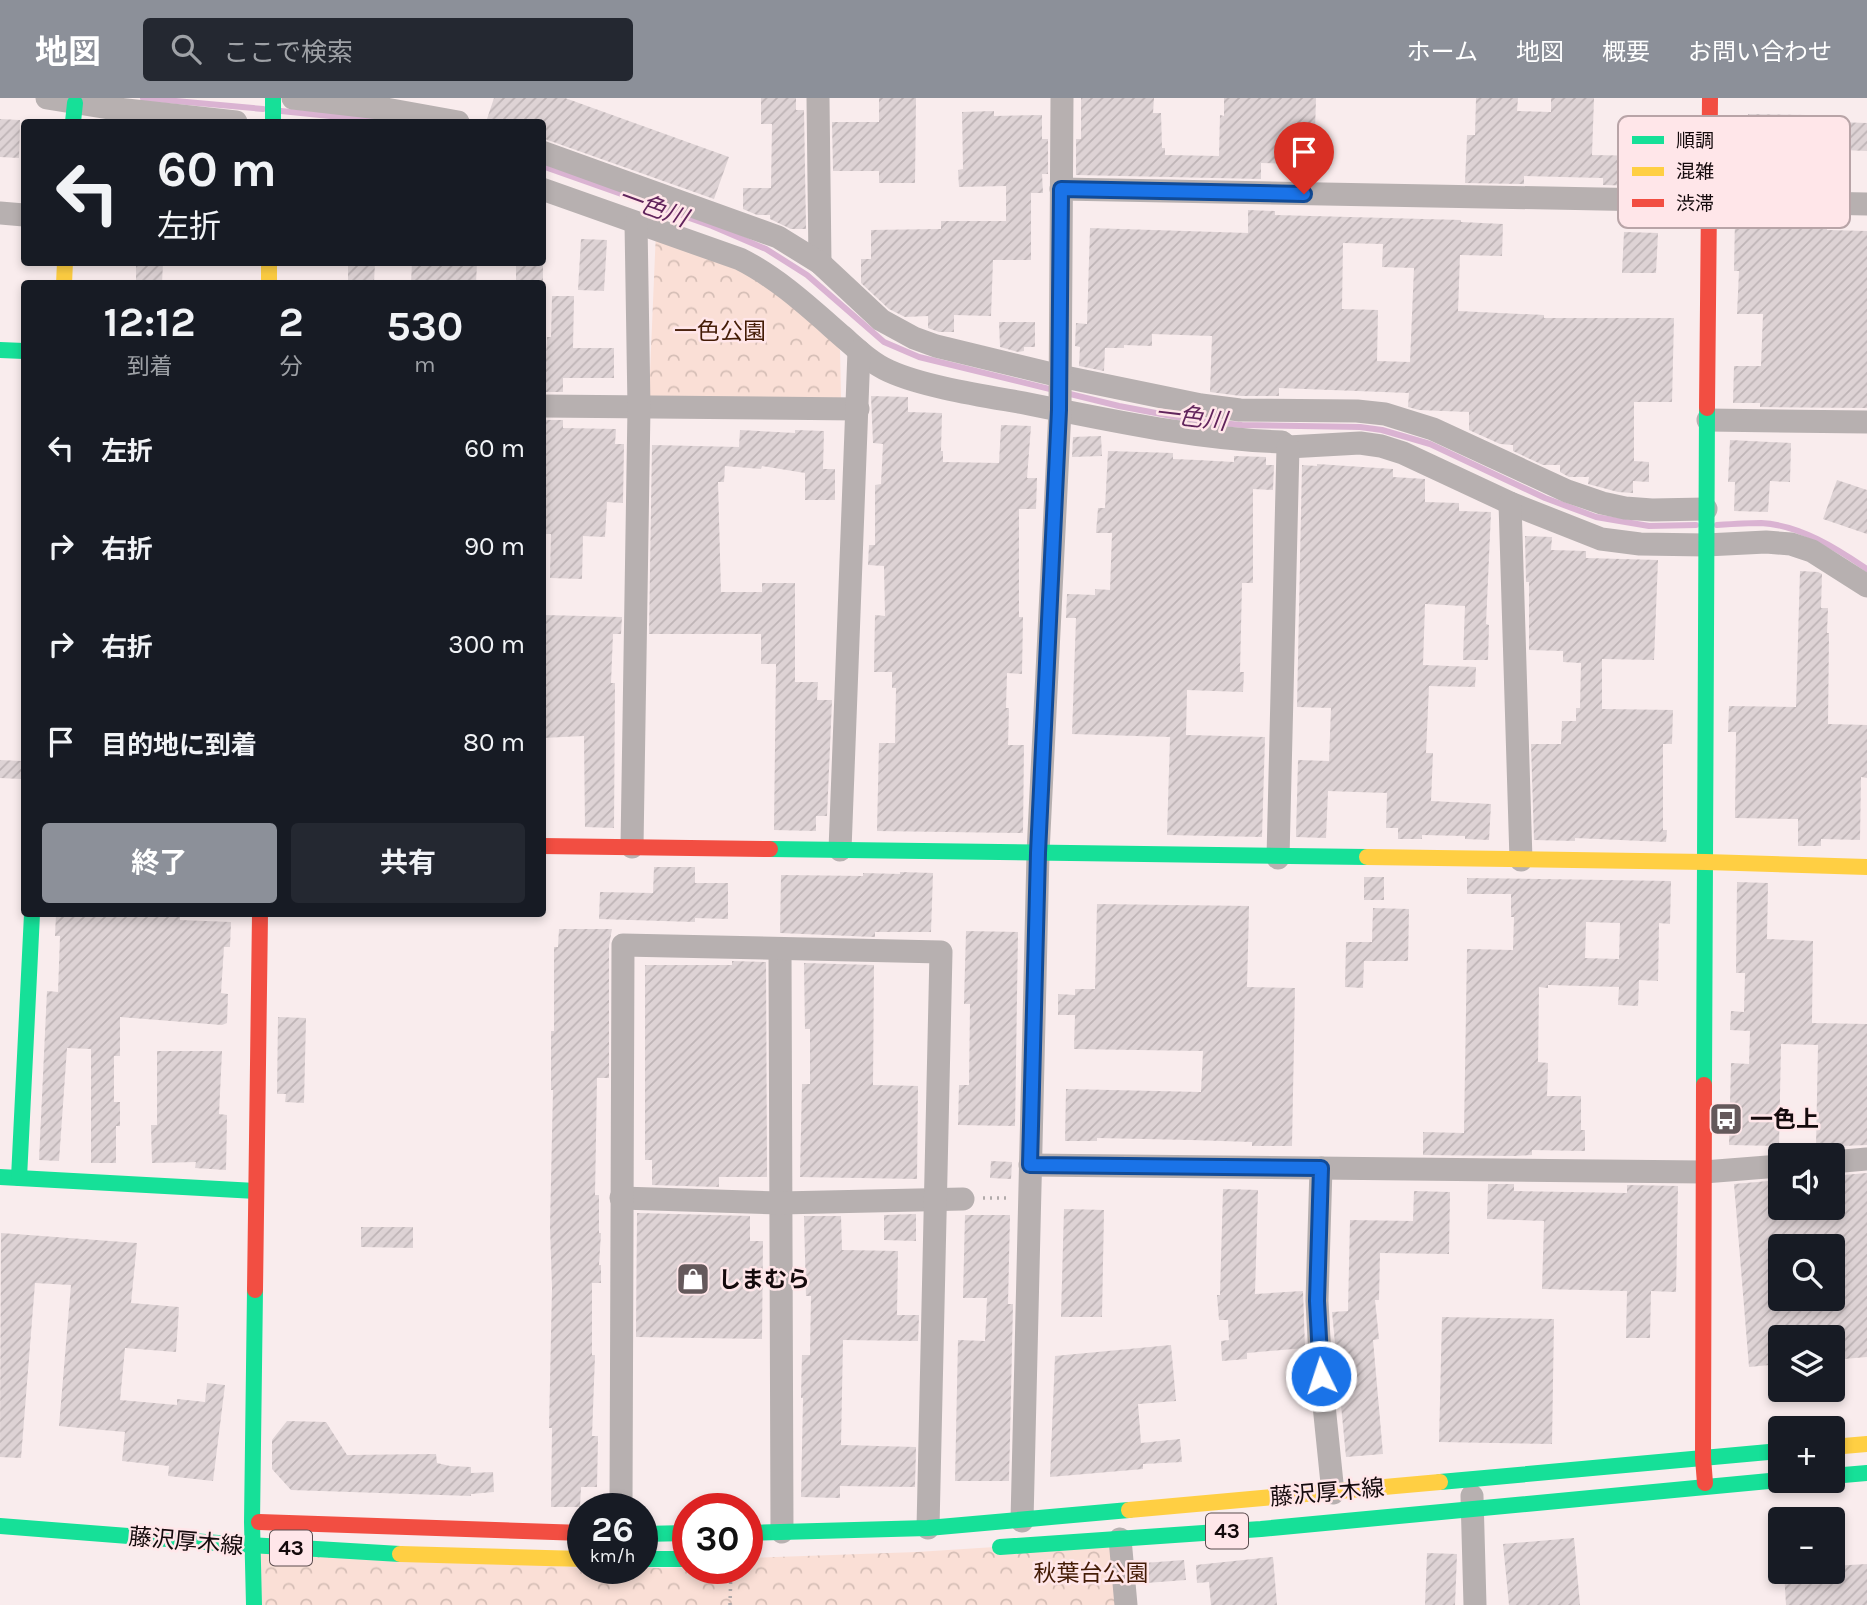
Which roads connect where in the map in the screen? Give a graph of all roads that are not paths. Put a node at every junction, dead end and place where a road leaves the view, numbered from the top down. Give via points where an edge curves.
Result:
1 (47, 98) edge
2 (818, 98) edge
3 (1062, 98) edge
4 (1710, 98) edge
5 (280, 100) edge
6 (74, 113) edge
7 (1710, 116) edge
8 (182, 119) edge
9 (273, 119) edge
10 (441, 119) edge
11 (546, 153) edge
12 (1061, 189) junction
13 (546, 190) edge
14 (1618, 200) edge
15 (0, 213) edge
16 (21, 215) edge
17 (636, 223) junction
18 (1710, 228) edge
19 (820, 263) junction
20 (0, 350) edge
21 (21, 351) edge
22 (859, 351) junction
23 (1060, 393) junction
24 (546, 406) edge
25 (639, 407) junction
26 (858, 409) junction
27 (1708, 420) junction
28 (1867, 422) edge
29 (1288, 447) junction
30 (1510, 503) junction
31 (1706, 512) junction
32 (1706, 542) junction
33 (1867, 586) edge
34 (546, 846) edge
35 (632, 847) junction
36 (840, 850) junction
37 (1038, 853) junction
38 (1279, 858) junction
39 (1521, 860) junction
40 (1706, 862) junction
41 (1867, 867) edge
42 (32, 917) edge
43 (260, 917) edge
44 (780, 949) junction
45 (1867, 1159) edge
46 (1845, 1161) edge
47 (1030, 1165) junction
48 (1768, 1167) edge
49 (1321, 1168) junction
50 (1704, 1172) junction
51 (0, 1177) edge
52 (19, 1178) junction
53 (256, 1191) junction
54 (621, 1198) junction
55 (935, 1199) junction
56 (964, 1199) road end
57 (780, 1203) junction
58 (1867, 1444) edge
59 (1845, 1446) edge
60 (1768, 1452) edge
61 (1703, 1458) junction
62 (1867, 1473) edge
63 (1845, 1475) edge
64 (1470, 1478) junction
65 (1768, 1481) edge
66 (1705, 1486) junction
67 (621, 1493) edge
68 (1334, 1493) junction
69 (1474, 1510) junction
70 (246, 1521) junction
71 (1021, 1521) junction
72 (0, 1526) edge
73 (928, 1528) junction
74 (567, 1532) edge
75 (782, 1532) junction
76 (763, 1533) edge
77 (1120, 1539) junction
78 (252, 1546) junction
79 (985, 1548) dead end
80 (567, 1559) edge
81 (254, 1605) edge
82 (1126, 1605) edge
83 (1475, 1605) edge

1 - 6 street
2 - 19 street
3 - 12 street
4 - 7 street
5 - 9 street
5 - 10 street via 380,108
6 - 8 street
11 - 19 street via 757,229
12 - 14 street
12 - 23 street
13 - 17 street
15 - 16 street
17 - 22 street via 757,268
17 - 25 street
18 - 27 street
19 - 23 street via 881,320 914,338
20 - 21 street
22 - 23 street via 890,371 923,381
22 - 26 street
23 - 29 street via 1187,435 1282,442
23 - 31 street via 1240,410 1385,414 1433,429 1602,503
23 - 37 street
24 - 25 street
25 - 26 street
25 - 35 street
26 - 36 street
27 - 28 street
27 - 31 street
29 - 30 street via 1381,446
29 - 38 street
30 - 32 street via 1601,539 1640,544
30 - 39 street
31 - 32 street
32 - 33 street via 1791,544 1812,551
32 - 40 street
34 - 35 street
35 - 36 street
36 - 37 street
37 - 38 street
37 - 47 street
38 - 39 street
39 - 40 street
40 - 41 street
40 - 50 street
42 - 52 street
43 - 53 street
44 - 54 street via 623,945
44 - 55 street via 941,953
44 - 57 street
45 - 46 street
47 - 49 street
47 - 71 street
48 - 50 street
49 - 50 street
49 - 68 street via 1317,1301
50 - 61 street
51 - 52 street
52 - 53 street
53 - 70 street
54 - 57 street
54 - 67 street
55 - 56 street
55 - 57 street
55 - 73 street
57 - 75 street
58 - 59 street
60 - 61 street, 藤沢厚木線 / 43
61 - 64 street, 藤沢厚木線 / 43
61 - 66 street
62 - 63 street
64 - 68 street, 藤沢厚木線 / 43
64 - 69 street
65 - 66 street, 藤沢厚木線 / 43
66 - 69 street, 藤沢厚木線 / 43
68 - 71 street, 藤沢厚木線 / 43
69 - 77 street, 藤沢厚木線 / 43
69 - 83 street
70 - 74 street, 藤沢厚木線 / 43
70 - 78 street
71 - 73 street, 藤沢厚木線 / 43
72 - 78 street, 藤沢厚木線 / 43
73 - 75 street, 藤沢厚木線 / 43
75 - 76 street, 藤沢厚木線 / 43
77 - 79 street, 藤沢厚木線 / 43
77 - 82 street
78 - 80 street, 藤沢厚木線 / 43
78 - 81 street

